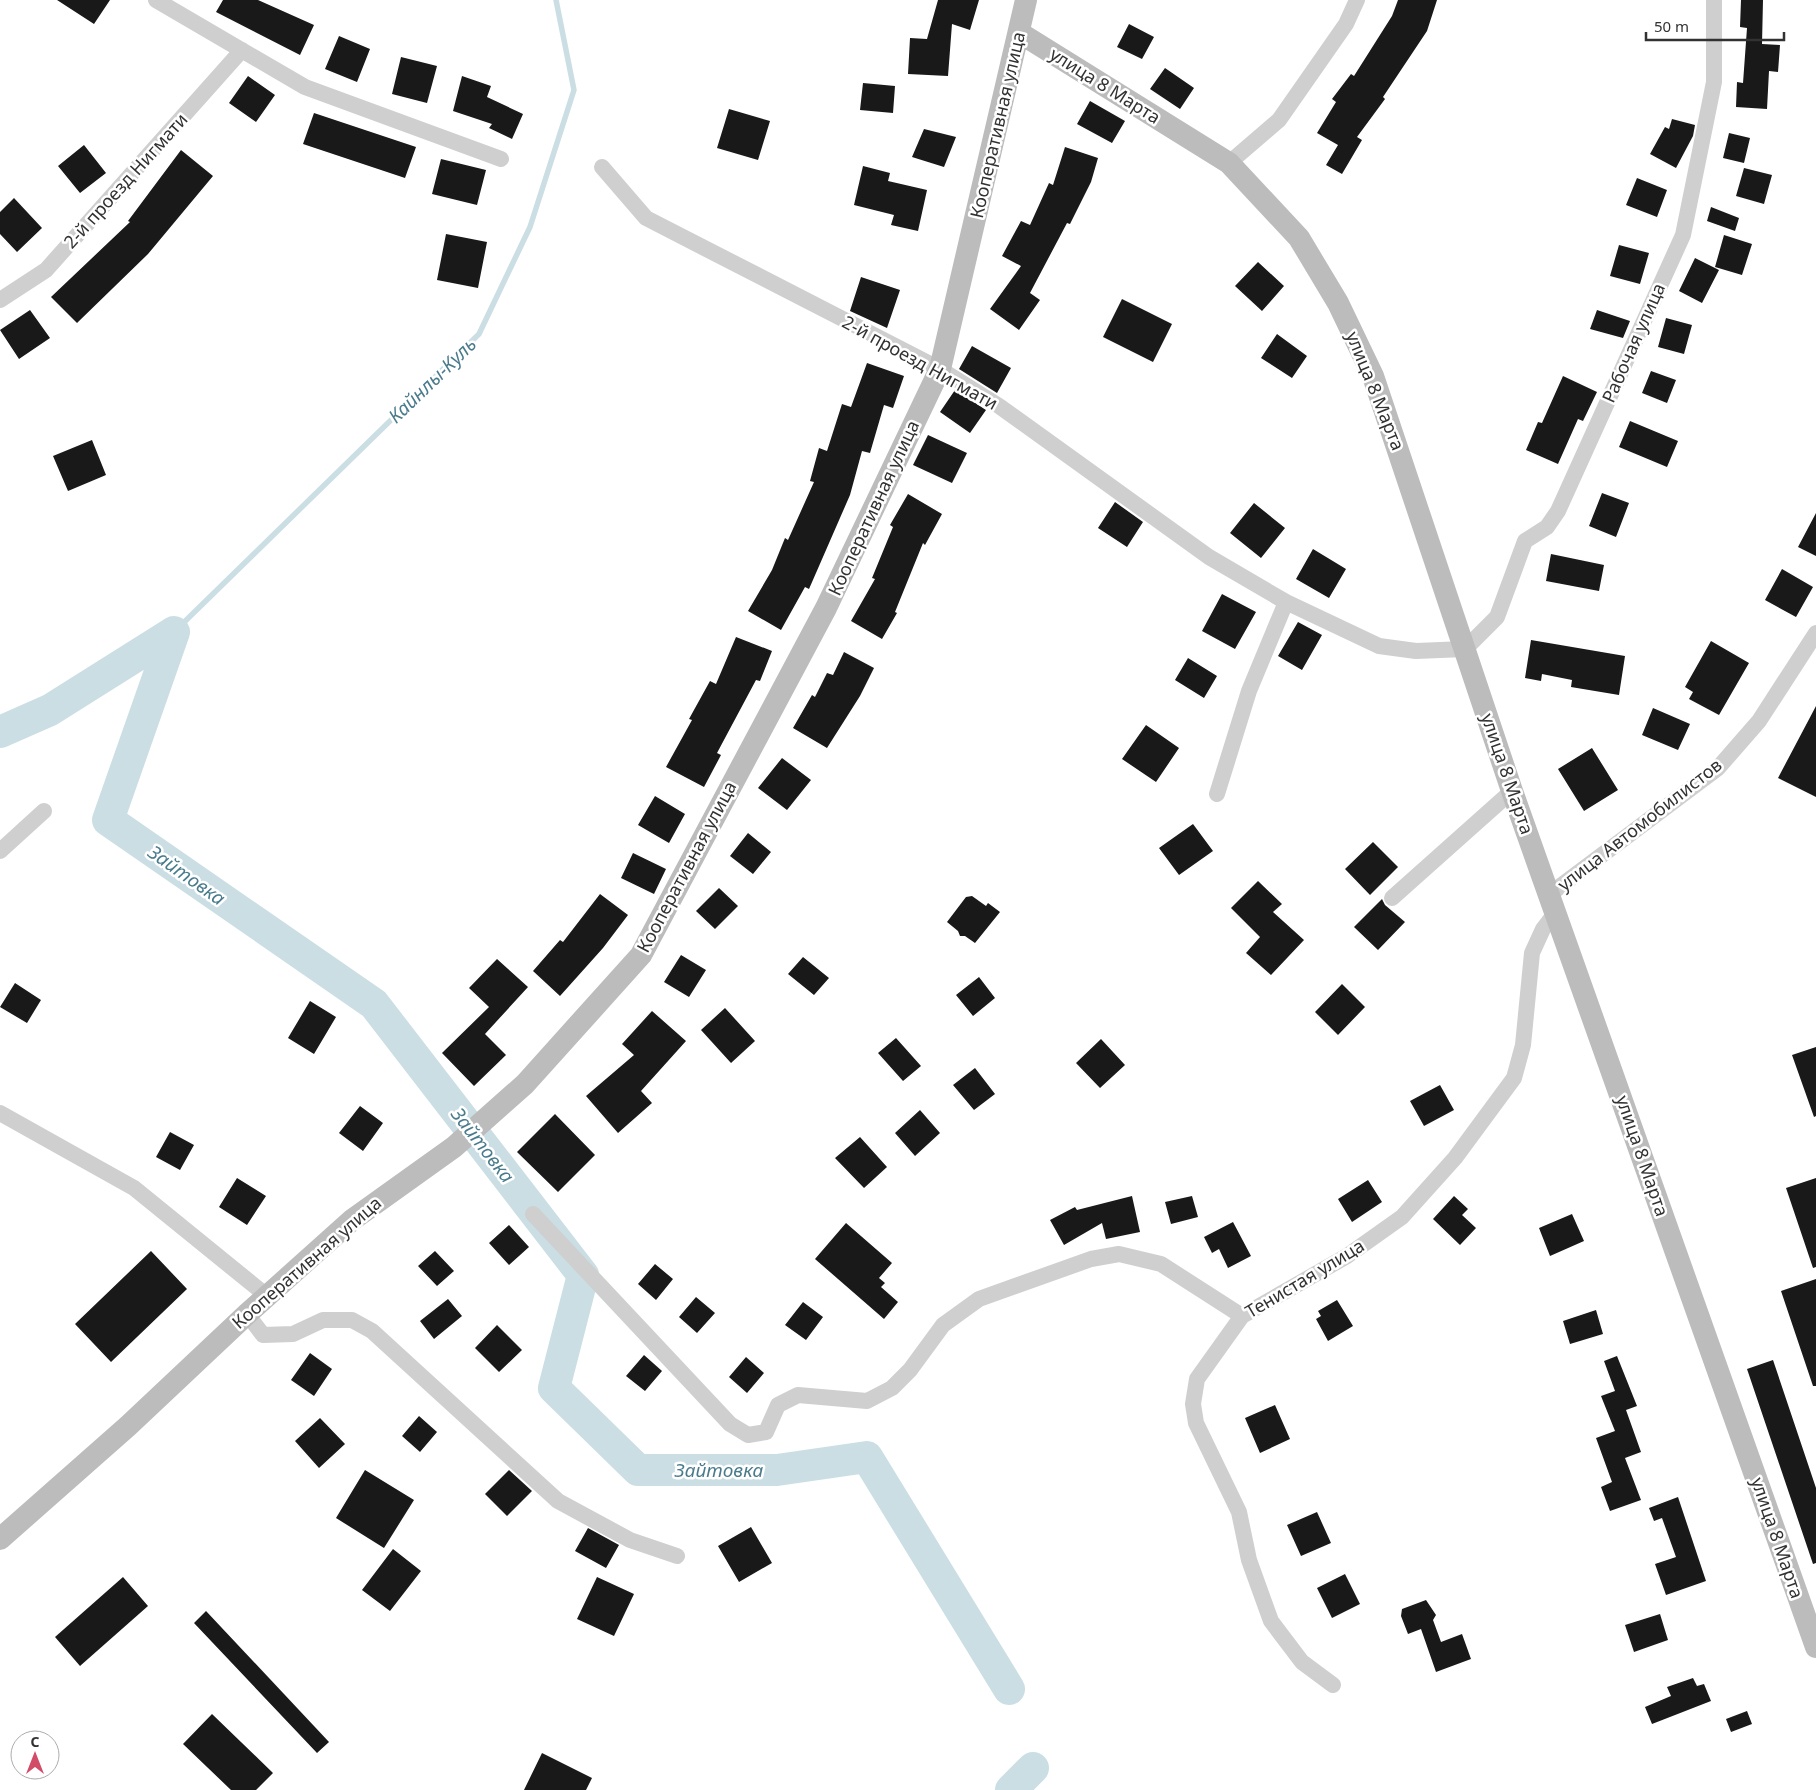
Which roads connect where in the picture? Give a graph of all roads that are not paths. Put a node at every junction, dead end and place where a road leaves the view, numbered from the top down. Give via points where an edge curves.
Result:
1 (156, 0) edge
2 (1026, 0) edge
3 (1357, 0) edge
4 (1714, 0) edge
5 (1020, 33) junction
6 (242, 50) junction
7 (501, 159) dead end
8 (1229, 163) junction
9 (602, 167) dead end
10 (0, 300) edge
11 (940, 369) junction
12 (1286, 602) junction
13 (1816, 633) edge
14 (1465, 650) junction
15 (1512, 791) junction
16 (1217, 794) dead end
17 (44, 811) dead end
18 (0, 851) edge
19 (1392, 898) dead end
20 (1553, 903) junction
21 (0, 1113) edge
22 (533, 1214) dead end
23 (267, 1296) junction
24 (247, 1314) junction
25 (1242, 1316) junction
26 (0, 1539) edge
27 (677, 1556) dead end
28 (1816, 1647) edge
29 (1333, 1685) dead end

1 - 6 street
2 - 5 main road, Кооперативная улица
3 - 8 street via 1346,24 1279,120
4 - 14 street, Рабочая улица via 1714,82 1683,235 1558,511 1547,527 1525,541 1497,617
5 - 8 main road, улица 8 Марта
5 - 11 main road, Кооперативная улица
6 - 7 street via 305,87
6 - 10 street, 2-й проезд Нигмати via 46,270
8 - 14 main road, улица 8 Марта via 1299,238 1338,302 1373,376
9 - 11 street, 2-й проезд Нигмати via 646,218
11 - 12 street, 2-й проезд Нигмати via 999,406 1209,557
11 - 23 main road, Кооперативная улица via 826,608 641,955 525,1084 454,1147 352,1220
12 - 14 street, 2-й проезд Нигмати via 1379,646 1416,651
12 - 16 street via 1249,691
13 - 20 street, улица Автомобилистов via 1758,721 1718,768
14 - 15 main road, улица 8 Марта
15 - 19 street
15 - 20 main road, улица 8 Марта
17 - 18 street
20 - 25 street, Тенистая улица via 1532,953 1522,1045 1514,1078 1455,1158 1402,1217 1346,1256
20 - 28 main road, улица 8 Марта
21 - 23 street via 134,1188
22 - 25 street via 730,1424 748,1435 766,1432 778,1405 798,1395 867,1401 892,1388 910,1370 943,1325 978,1299 1092,1259 1119,1254 1161,1264
23 - 24 main road, Кооперативная улица
24 - 26 main road, Кооперативная улица via 128,1426
24 - 27 street via 263,1334 293,1334 323,1320 352,1320 372,1331 558,1501 630,1540
25 - 29 street, Тенистая улица via 1197,1379 1193,1404 1196,1423 1239,1512 1250,1560 1271,1621 1302,1662

